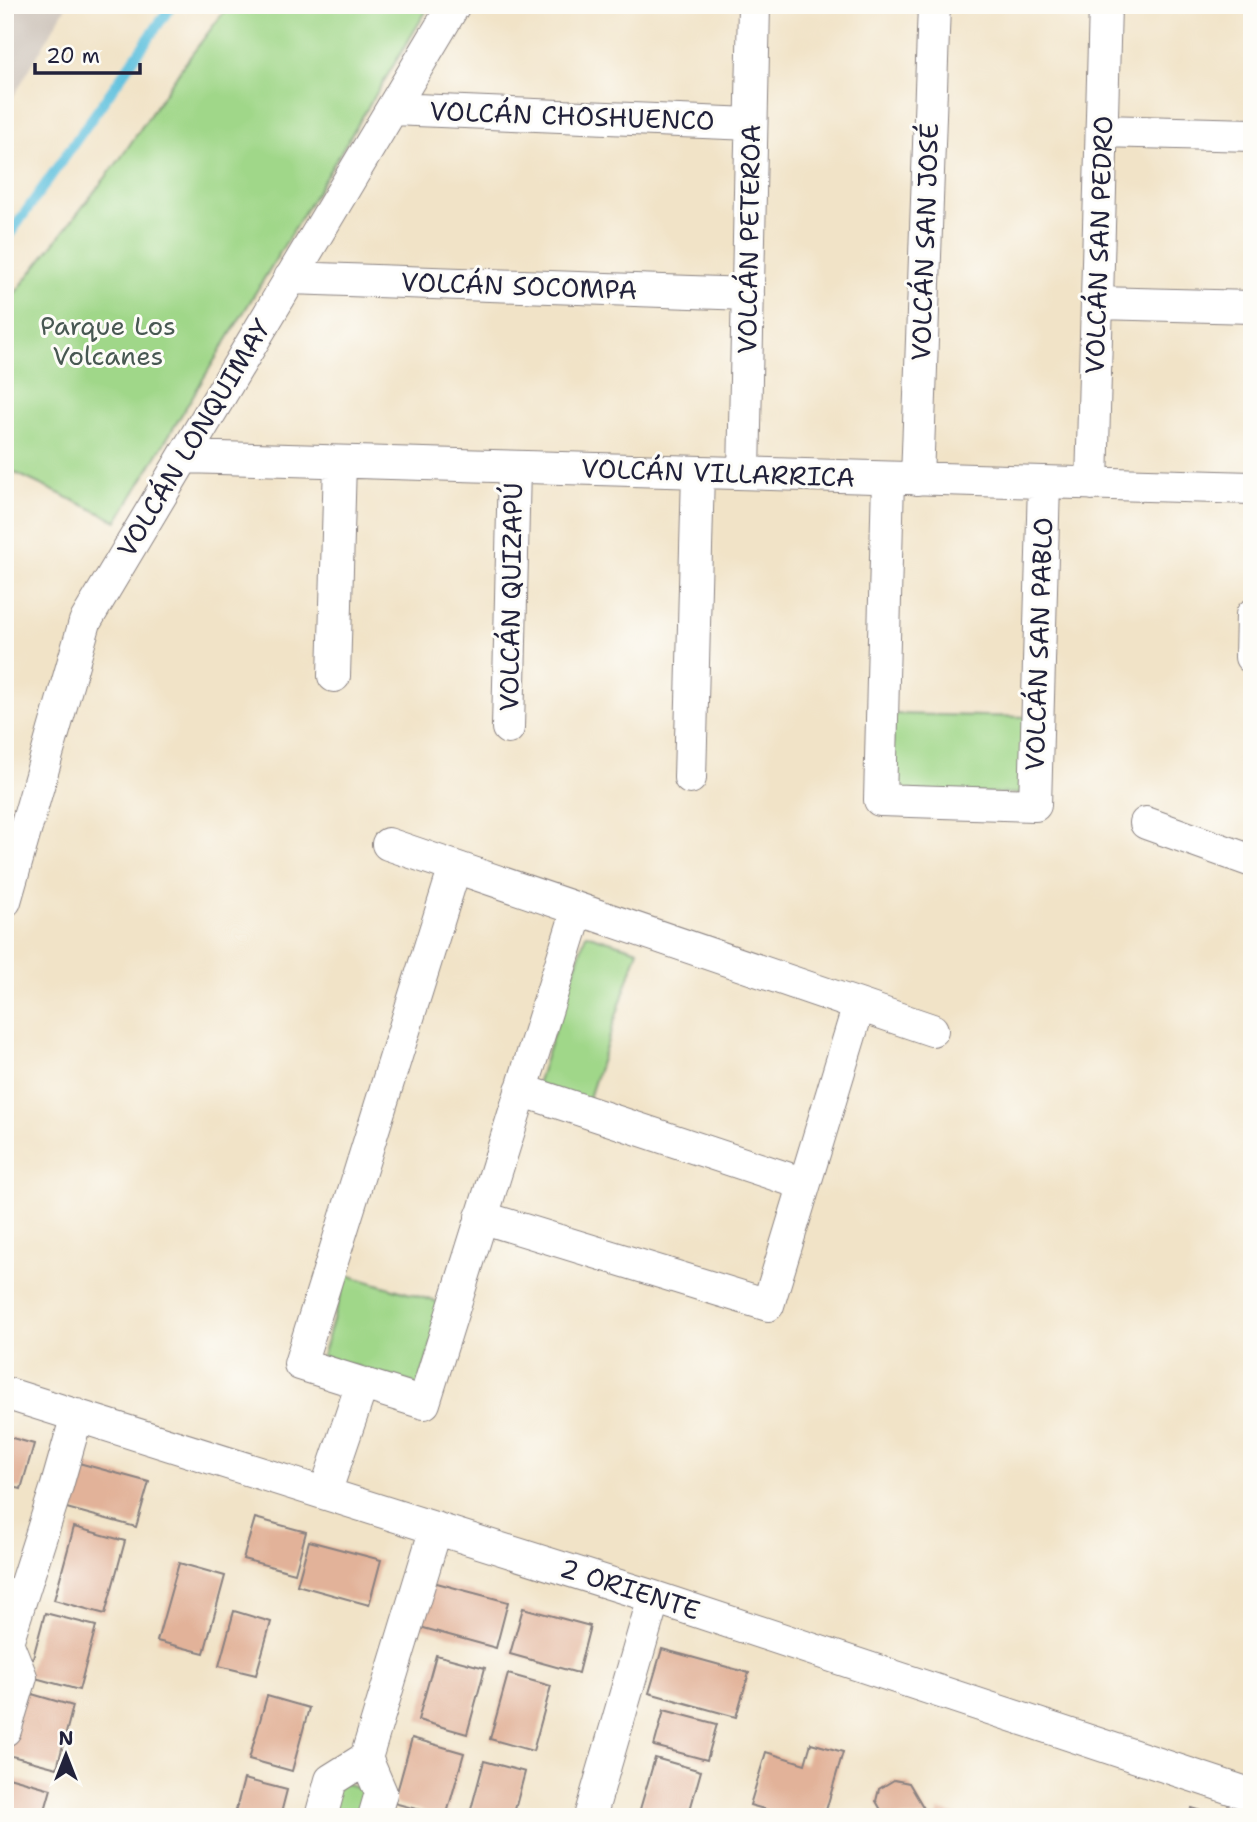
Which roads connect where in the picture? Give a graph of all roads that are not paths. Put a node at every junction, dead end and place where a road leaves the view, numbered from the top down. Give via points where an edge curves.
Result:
1 (454, 5) edge
2 (754, 5) edge
3 (934, 5) edge
4 (1105, 5) edge
5 (392, 109) junction
6 (751, 124) junction
7 (1102, 131) junction
8 (1252, 135) edge
9 (290, 278) junction
10 (748, 293) junction
11 (1097, 303) junction
12 (1252, 307) edge
13 (184, 457) junction
14 (340, 462) junction
15 (514, 467) junction
16 (698, 472) junction
17 (744, 473) junction
18 (902, 478) junction
19 (1044, 483) junction
20 (1092, 484) junction
21 (1252, 488) edge
22 (1252, 615) edge
23 (1251, 657) edge
24 (334, 676) dead end
25 (508, 728) dead end
26 (690, 779) dead end
27 (1035, 805) joint
28 (1146, 823) dead end
29 (388, 844) dead end
30 (1252, 861) edge
31 (456, 867) junction
32 (5, 901) edge
33 (578, 909) junction
34 (859, 1005) junction
35 (932, 1030) dead end
36 (521, 1090) junction
37 (804, 1184) junction
38 (481, 1217) junction
39 (362, 1384) junction
40 (5, 1393) edge
41 (77, 1415) junction
42 (325, 1493) junction
43 (436, 1528) junction
44 (654, 1597) junction
45 (6, 1643) edge
46 (5, 1730) edge
47 (366, 1758) junction
48 (1252, 1795) edge
49 (321, 1817) edge
50 (374, 1817) edge
51 (590, 1817) edge

1 - 5 street, VOLCÁN LONQUIMAY
2 - 6 street, VOLCÁN PETEROA
3 - 18 street, VOLCÁN SAN JOSÉ
4 - 7 street, VOLCÁN SAN PEDRO
5 - 6 street, VOLCÁN CHOSHUENCO
5 - 9 street, VOLCÁN LONQUIMAY
6 - 10 street, VOLCÁN PETEROA
7 - 8 street
7 - 11 street, VOLCÁN SAN PEDRO
9 - 10 street, VOLCÁN SOCOMPA
9 - 13 street, VOLCÁN LONQUIMAY
10 - 17 street, VOLCÁN PETEROA
11 - 12 street
11 - 20 street, VOLCÁN SAN PEDRO
13 - 14 street, VOLCÁN VILLARRICA
13 - 32 street, VOLCÁN LONQUIMAY via 85,622
14 - 15 street, VOLCÁN VILLARRICA
14 - 24 street
15 - 16 street, VOLCÁN VILLARRICA
15 - 25 street, VOLCÁN QUIZAPÚ
16 - 17 street, VOLCÁN VILLARRICA
16 - 26 street
17 - 18 street, VOLCÁN VILLARRICA
18 - 19 street, VOLCÁN VILLARRICA
18 - 27 street, VOLCÁN SAN JOSÉ via 880,800
19 - 20 street, VOLCÁN VILLARRICA
19 - 27 street, VOLCÁN SAN PABLO
20 - 21 street, VOLCÁN VILLARRICA
22 - 23 street
28 - 30 street
29 - 31 street
31 - 33 street
31 - 39 street via 300,1364
33 - 34 street
33 - 36 street
34 - 35 street
34 - 37 street
36 - 37 street
36 - 38 street
37 - 38 street via 768,1305
38 - 39 street via 424,1403
39 - 42 street
40 - 41 street, 2 ORIENTE
41 - 42 street, 2 ORIENTE
41 - 45 street
42 - 43 street, 2 ORIENTE
43 - 44 street, 2 ORIENTE
43 - 47 street
44 - 48 street, 2 ORIENTE
44 - 51 street
45 - 46 street via 20,1677
47 - 49 street via 331,1780
47 - 50 street via 381,1793

